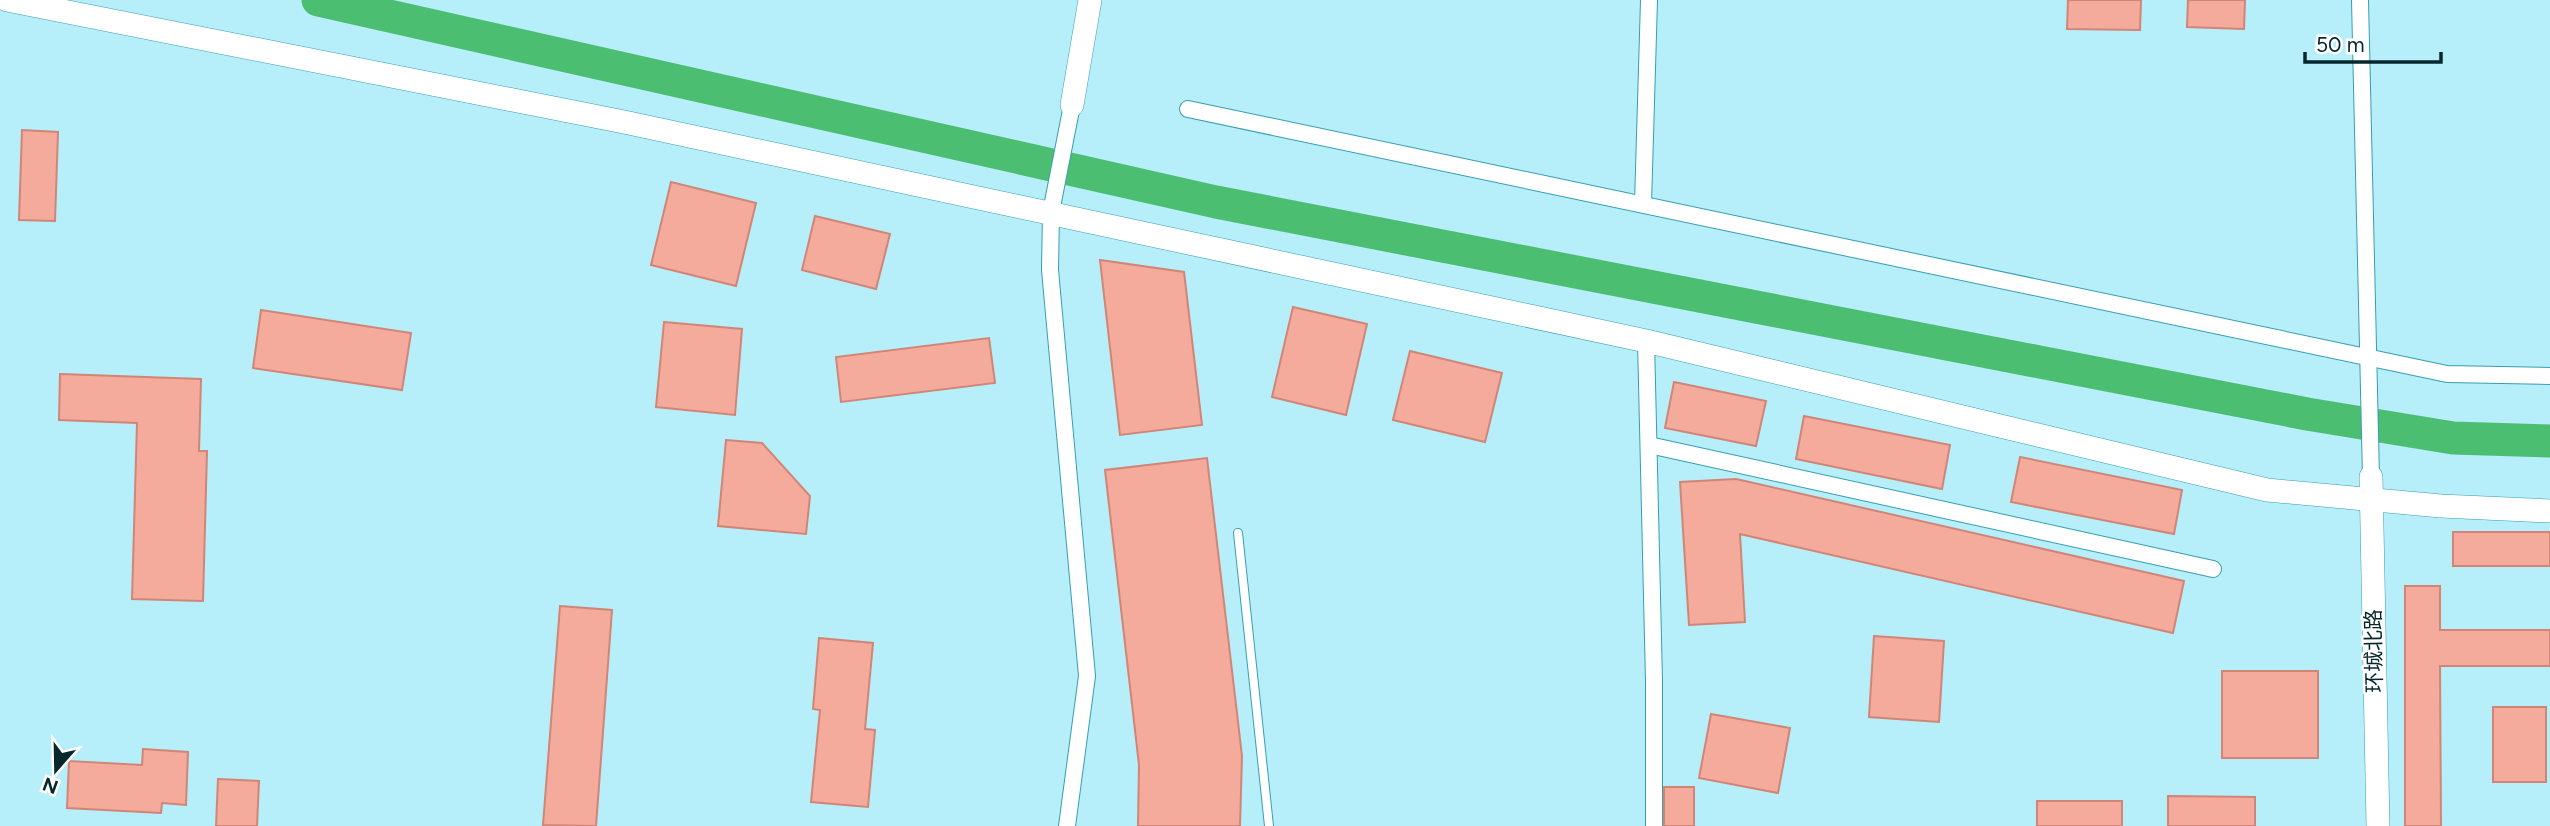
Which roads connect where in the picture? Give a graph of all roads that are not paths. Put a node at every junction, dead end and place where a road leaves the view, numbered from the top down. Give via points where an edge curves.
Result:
1 (7, 0) edge
2 (1090, 0) edge
3 (1649, 0) edge
4 (2360, 0) edge
5 (1072, 104) joint
6 (1188, 109) dead end
7 (1053, 201) junction
8 (1643, 205) junction
9 (1646, 341) junction
10 (2368, 364) junction
11 (2550, 376) edge
12 (1649, 445) junction
13 (2371, 477) joint
14 (2371, 501) junction
15 (2550, 511) edge
16 (1238, 533) dead end
17 (2213, 569) dead end
18 (1067, 826) edge
19 (1269, 826) edge
20 (1654, 826) edge
21 (2378, 826) edge

1 - 7 street
2 - 5 street
3 - 8 street
4 - 10 street
5 - 7 street
6 - 8 street
7 - 9 street
7 - 18 street via 1050,270 1087,676
8 - 10 street
9 - 12 street
9 - 14 street via 2267,490
10 - 11 street via 2447,374
10 - 13 street
12 - 17 street
12 - 20 street
13 - 14 street, 环城北路
14 - 15 street
14 - 21 street, 环城北路
16 - 19 lane

